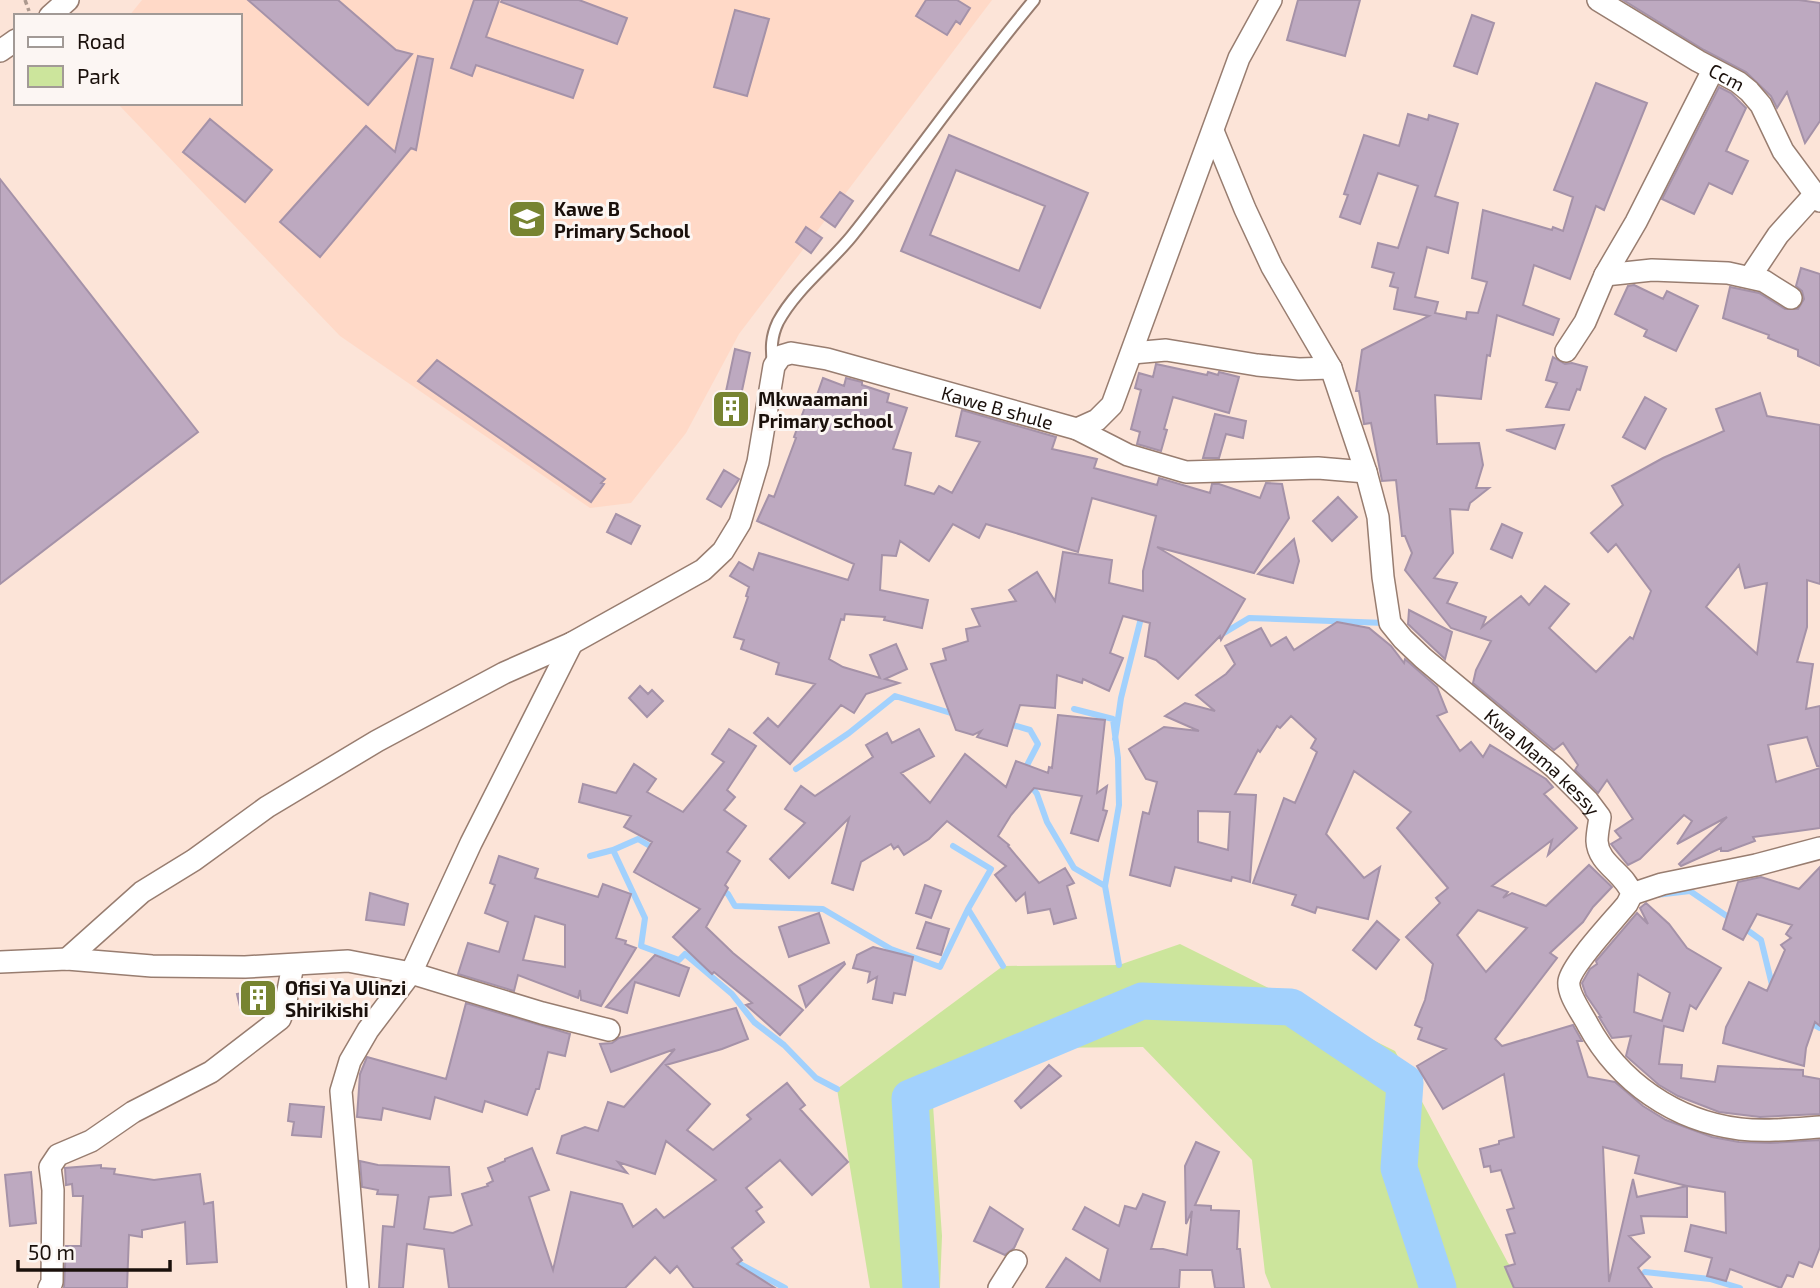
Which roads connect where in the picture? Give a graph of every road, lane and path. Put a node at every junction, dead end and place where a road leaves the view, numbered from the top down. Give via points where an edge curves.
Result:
1 (68, 0) edge
2 (1034, 0) edge
3 (1271, 0) edge
4 (1598, 0) edge
5 (52, 14) edge
6 (1713, 70) junction
7 (1213, 131) junction
8 (1817, 197) edge
9 (1605, 275) junction
10 (1750, 277) junction
11 (1791, 298) dead end
12 (1566, 351) dead end
13 (1132, 353) junction
14 (774, 366) junction
15 (1331, 368) junction
16 (1077, 429) junction
17 (1366, 472) junction
18 (572, 643) junction
19 (1820, 848) edge
20 (1632, 894) junction
21 (67, 959) junction
22 (0, 962) edge
23 (293, 965) junction
24 (411, 973) junction
25 (608, 1030) dead end
26 (1820, 1127) edge
27 (1016, 1261) dead end
28 (48, 1288) edge
29 (358, 1288) edge
30 (999, 1288) edge

1 - 5 street
2 - 14 lane via 849,239 797,294 771,343
3 - 7 street, Kawe B shule via 1239,58
4 - 6 street, Ccm
6 - 8 street, Ccm via 1749,90
6 - 9 street
7 - 13 street, Kawe B shule
7 - 15 street, Kwa Mama kessy via 1272,267
8 - 10 street via 1778,235
9 - 10 street via 1652,270
9 - 12 street via 1585,322
10 - 11 street
13 - 15 street via 1166,350 1257,365
13 - 16 street, Kawe B shule via 1112,405 1097,420
14 - 16 street, Kawe B shule via 781,356 791,353 827,359
14 - 18 street via 758,462 740,523 723,551 703,570
15 - 17 street, Kwa Mama kessy
16 - 17 street via 1128,455 1186,472 1318,468
17 - 20 street, Kwa Mama kessy via 1378,517 1390,623 1423,658 1555,768 1588,802 1600,817 1600,855 1629,884
18 - 21 street via 492,679 267,807 142,892
18 - 24 street via 471,842
19 - 20 street
20 - 26 street via 1569,981 1602,1050 1646,1093 1702,1119 1741,1129
21 - 22 street
21 - 23 street via 152,966
23 - 24 street via 348,961
23 - 28 street via 283,1012 266,1031 211,1072 58,1155 50,1167 52,1282
24 - 25 street
24 - 29 street via 368,1030 350,1061 341,1091
27 - 30 street

